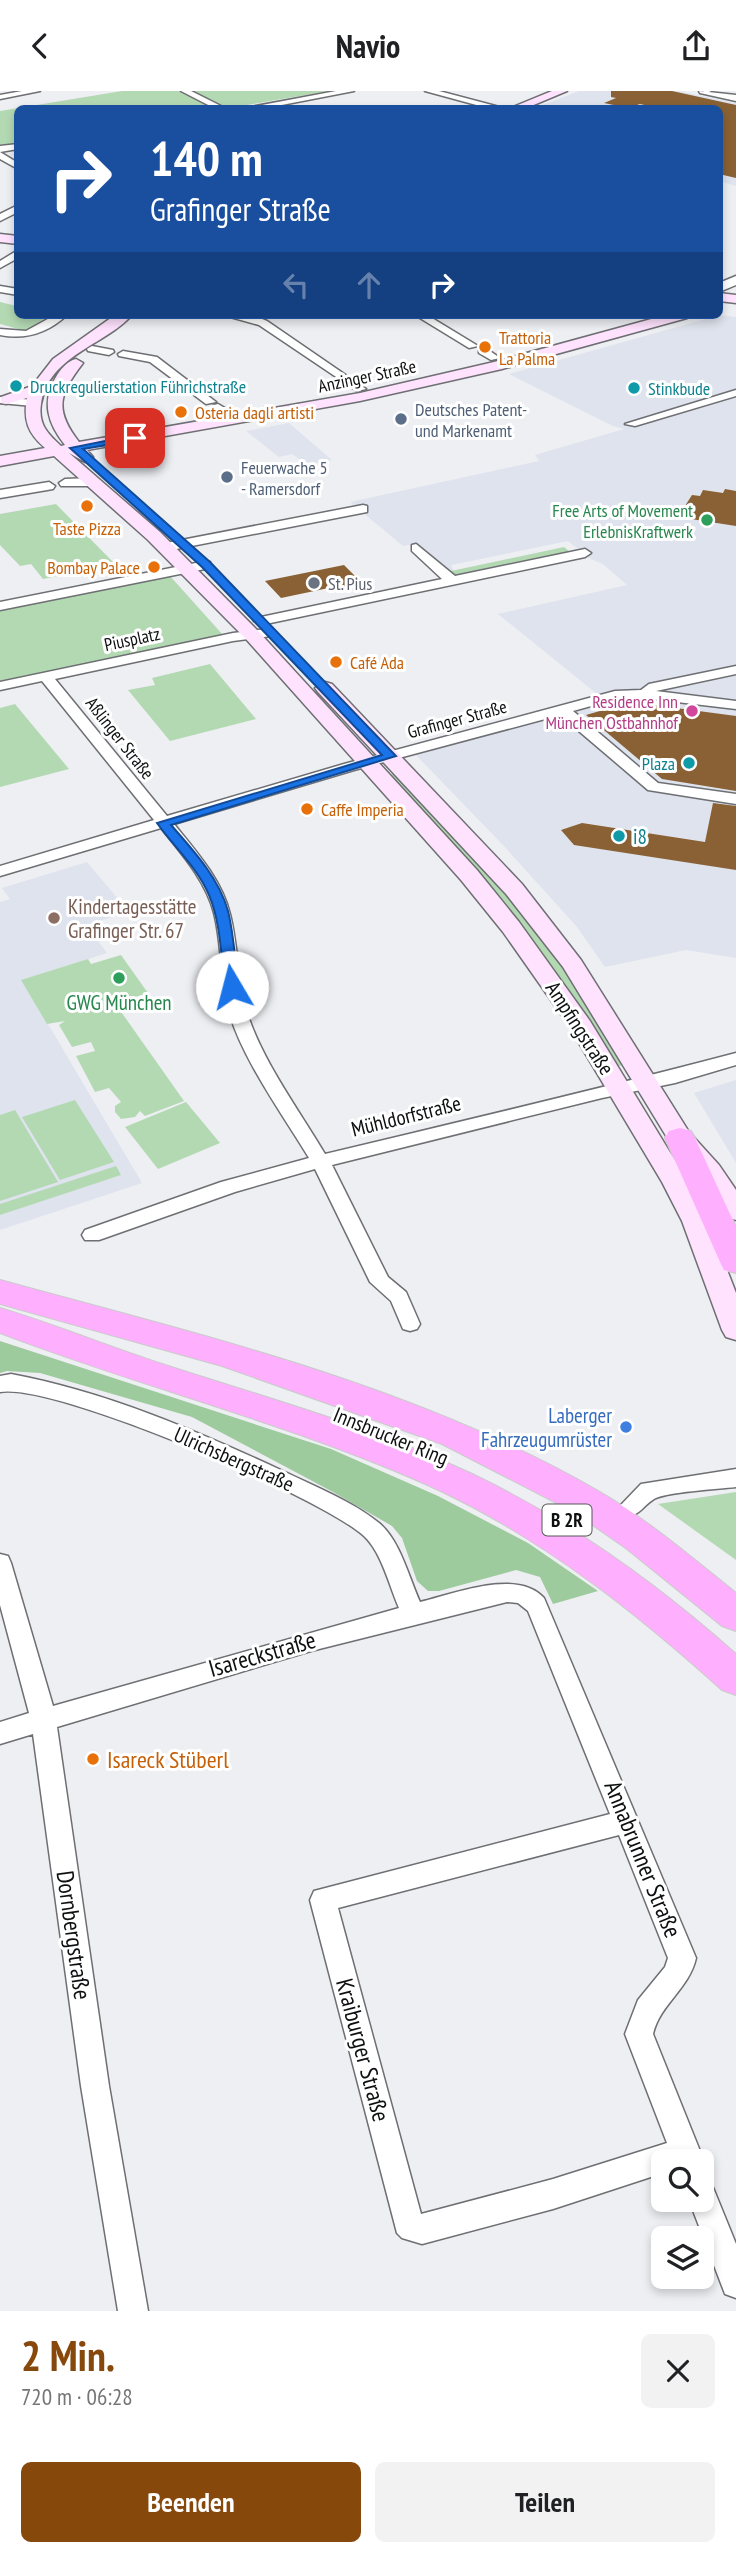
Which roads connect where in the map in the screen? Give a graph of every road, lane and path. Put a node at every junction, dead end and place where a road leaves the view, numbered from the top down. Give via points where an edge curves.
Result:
1 (36, 91) edge
2 (185, 91) edge
3 (350, 91) edge
4 (429, 91) edge
5 (551, 91) edge
6 (562, 91) edge
7 (706, 91) edge
8 (2, 96) edge
9 (314, 97) junction
10 (736, 98) edge
11 (329, 104) dead end
12 (215, 105) edge
13 (267, 105) edge
14 (489, 105) edge
15 (511, 105) edge
16 (524, 105) edge
17 (736, 281) edge
18 (725, 298) edge
19 (736, 311) edge
20 (56, 319) edge
21 (119, 319) edge
22 (136, 319) edge
23 (254, 319) edge
24 (427, 319) edge
25 (632, 319) edge
26 (667, 319) edge
27 (0, 332) edge
28 (92, 349) junction
29 (108, 352) dead end
30 (484, 352) junction
31 (123, 354) dead end
32 (361, 390) junction
33 (736, 393) edge
34 (2, 401) edge
35 (34, 401) junction
36 (53, 406) junction
37 (219, 408) junction
38 (631, 424) dead end
39 (62, 446) junction
40 (0, 453) edge
41 (0, 461) edge
42 (91, 482) junction
43 (65, 483) dead end
44 (49, 486) dead end
45 (0, 495) edge
46 (363, 509) dead end
47 (184, 544) junction
48 (166, 547) junction
49 (416, 548) dead end
50 (197, 567) junction
51 (446, 575) junction
52 (0, 606) edge
53 (262, 629) junction
54 (736, 670) edge
55 (46, 677) junction
56 (0, 687) edge
57 (643, 694) junction
58 (736, 705) edge
59 (563, 710) junction
60 (379, 759) junction
61 (736, 799) edge
62 (163, 823) junction
63 (0, 871) edge
64 (736, 1059) edge
65 (646, 1083) junction
66 (618, 1089) junction
67 (680, 1139) junction
68 (320, 1161) junction
69 (736, 1211) edge
70 (92, 1235) dead end
71 (736, 1262) edge
72 (4, 1306) edge
73 (410, 1324) dead end
74 (736, 1330) edge
75 (0, 1384) edge
76 (736, 1478) edge
77 (639, 1499) junction
78 (0, 1563) edge
79 (736, 1586) edge
80 (526, 1594) joint
81 (412, 1612) junction
82 (736, 1615) edge
83 (736, 1650) edge
84 (736, 1678) edge
85 (43, 1720) junction
86 (0, 1733) edge
87 (627, 1821) junction
88 (684, 2149) edge
89 (651, 2167) edge
90 (709, 2212) edge
91 (736, 2283) edge
92 (132, 2311) edge

1 - 8 street
2 - 12 street
3 - 9 street
4 - 14 street
5 - 15 main road
6 - 16 main road
7 - 10 street
9 - 11 street
9 - 13 street
17 - 18 street
18 - 19 main road
20 - 27 street via 30,335
21 - 35 main road via 50,370
22 - 28 main road
23 - 32 street
24 - 30 street
25 - 30 main road, Anzinger Straße
26 - 39 main road, Anzinger Straße via 411,386 269,415
28 - 29 street
28 - 36 main road via 64,377
30 - 32 main road, Anzinger Straße
31 - 37 street via 153,359
32 - 37 main road, Anzinger Straße
33 - 38 street
34 - 35 main road
34 - 35 street
35 - 36 main road
35 - 39 main road via 37,433
36 - 39 main road
37 - 39 main road, Anzinger Straße
39 - 40 main road
39 - 41 main road
39 - 42 main road
39 - 47 main road
42 - 43 street
42 - 48 main road
44 - 45 street
46 - 47 street
47 - 48 street
47 - 50 main road
48 - 50 main road
49 - 51 street
50 - 52 street
50 - 53 main road
51 - 51 street via 585,553 571,544
51 - 53 street, Piusplatz
53 - 55 street, Piusplatz
53 - 60 main road
54 - 57 street, Grafinger Straße via 654,687
55 - 56 street, Piusplatz
55 - 62 street, Aßlinger Straße
57 - 58 street, Grafinger Straße
57 - 59 street, Grafinger Straße via 620,694
59 - 60 street, Grafinger Straße
59 - 61 street via 653,787
60 - 62 street, Grafinger Straße
60 - 65 main road, Ampfingstraße via 506,880 573,965
60 - 66 main road, Ampfingstraße via 511,927 578,1021
62 - 63 street, Grafinger Straße
62 - 68 street via 193,858 215,894 237,1009 252,1046
64 - 65 street, Mühldorfstraße
65 - 66 street, Mühldorfstraße
65 - 67 main road, Ampfingstraße
66 - 68 street, Mühldorfstraße
66 - 74 main road, Ampfingstraße via 695,1221
67 - 69 main road, Ampfingstraße via 710,1171
67 - 71 highway
68 - 70 street, Mühldorfstraße via 228,1187
68 - 73 street via 380,1282 399,1297
72 - 77 highway via 90,1303 198,1329 318,1366 470,1426 579,1478
72 - 82 highway, Innsbrucker Ring / B 2R via 229,1355 454,1434 587,1502
72 - 83 highway, Innsbrucker Ring / B 2R via 257,1385 422,1446 532,1498 601,1541 668,1590
72 - 84 highway via 412,1463 516,1513 648,1601
75 - 81 street, Ulrichsbergstraße via 48,1389 184,1434 323,1500 372,1530 388,1554
76 - 77 street
77 - 79 highway
78 - 85 street, Dornbergstraße
80 - 81 street, Isareckstraße via 500,1593
80 - 87 street, Annabrunner Straße via 540,1610
81 - 85 street, Isareckstraße
85 - 86 street, Isareckstraße
85 - 92 street, Dornbergstraße
87 - 88 street, Annabrunner Straße via 682,1958 673,1980 643,2018 639,2034
87 - 89 street, Kraiburger Straße via 323,1900 408,2223 422,2229
90 - 91 street

